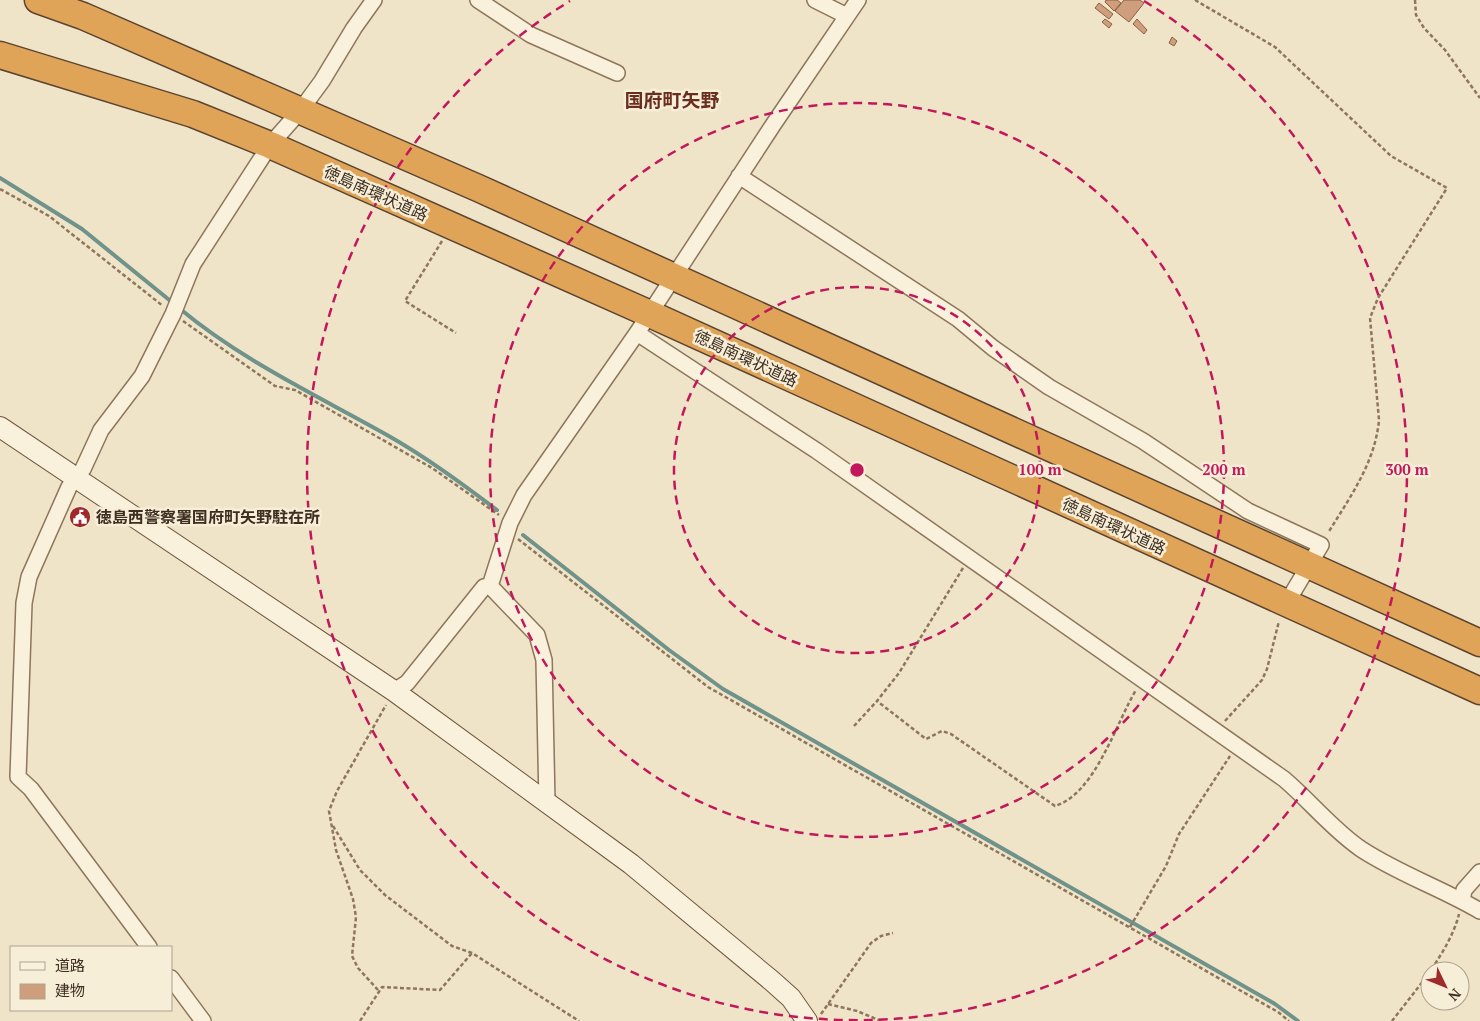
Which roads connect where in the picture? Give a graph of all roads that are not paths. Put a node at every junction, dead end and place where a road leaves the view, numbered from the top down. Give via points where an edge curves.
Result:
1 (38, 0) edge
2 (374, 0) edge
3 (478, 0) edge
4 (816, 0) edge
5 (858, 0) edge
6 (847, 16) junction
7 (0, 56) edge
8 (617, 73) dead end
9 (300, 111) junction
10 (270, 145) junction
11 (739, 176) junction
12 (674, 277) junction
13 (643, 324) junction
14 (0, 427) edge
15 (75, 479) junction
16 (1315, 556) junction
17 (490, 586) junction
18 (1286, 604) junction
19 (1480, 643) edge
20 (394, 691) junction
21 (1480, 691) edge
22 (547, 803) junction
23 (1480, 872) edge
24 (1462, 900) junction
25 (1480, 911) edge
26 (147, 946) edge
27 (172, 979) edge
28 (203, 1021) edge
29 (807, 1021) edge

1 - 9 highway via 83,16
2 - 9 street
3 - 8 street via 532,35
4 - 6 street
5 - 6 street
6 - 11 street
7 - 10 highway, 徳島南環状道路 via 193,114
9 - 10 street
9 - 12 highway
10 - 13 highway, 徳島南環状道路 via 451,226
10 - 15 street via 193,264 176,308 142,376 101,430
11 - 12 street
11 - 16 street via 958,319 1049,387 1143,441
12 - 13 street
12 - 16 highway
13 - 17 street via 524,495 509,527
13 - 18 highway, 徳島南環状道路
13 - 24 street via 969,559 1284,779 1359,848 1397,871
14 - 15 street
15 - 20 street
15 - 26 street via 28,577 24,603 18,777 31,789
16 - 18 street
16 - 19 highway
17 - 20 street via 484,587 406,683
17 - 22 street via 536,635 544,660
18 - 21 highway, 徳島南環状道路
20 - 22 street
22 - 29 street via 637,869 772,981 791,998
23 - 24 street via 1464,890
24 - 25 street
27 - 28 street

